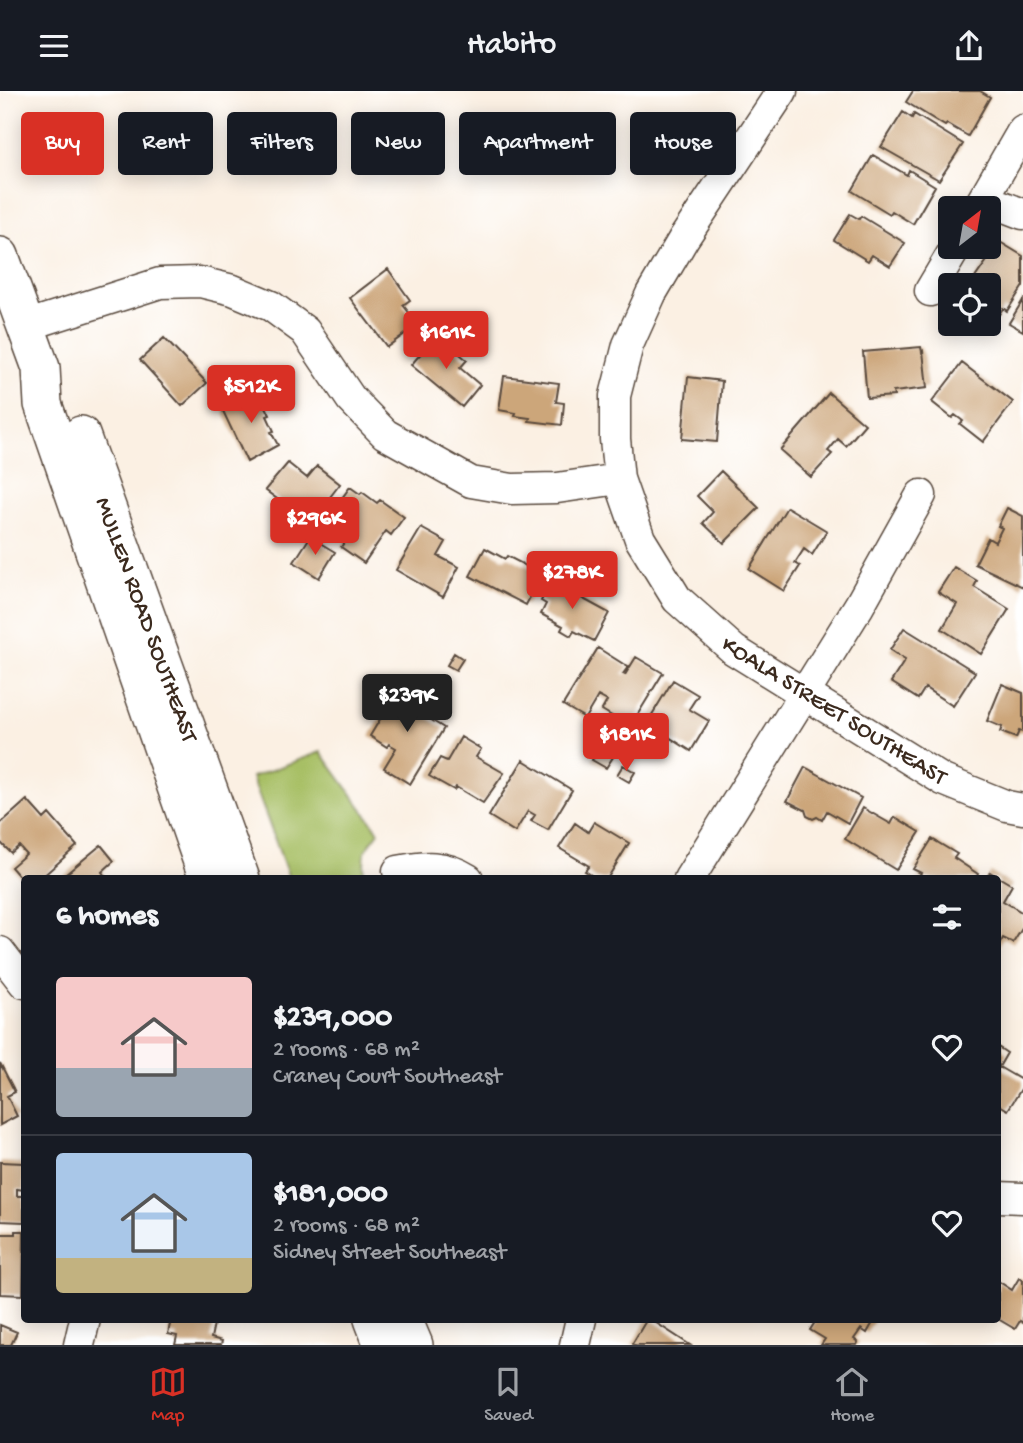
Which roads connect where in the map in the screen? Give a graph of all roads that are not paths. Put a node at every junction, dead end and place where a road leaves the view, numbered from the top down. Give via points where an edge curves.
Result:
1 (782, 91) edge
2 (1023, 130) edge
3 (986, 196) edge
4 (1001, 209) edge
5 (1023, 214) edge
6 (0, 256) edge
7 (949, 259) edge
8 (930, 291) dead end
9 (25, 326) junction
10 (41, 368) junction
11 (619, 479) junction
12 (921, 495) dead end
13 (805, 694) junction
14 (1023, 810) edge
15 (398, 871) dead end
16 (207, 875) edge
17 (240, 875) edge
18 (462, 875) edge
19 (692, 875) edge
20 (0, 952) edge
21 (21, 979) edge
22 (1001, 1197) edge
23 (1023, 1198) edge
24 (84, 1323) edge
25 (375, 1323) edge
26 (405, 1323) edge
27 (580, 1323) edge
28 (79, 1345) edge
29 (383, 1345) edge
30 (414, 1345) edge
31 (575, 1345) edge

1 - 11 street, KOALA STREET SOUTHEAST via 684,238 628,345 615,395
2 - 3 street
4 - 5 street
6 - 9 street, MULLEN ROAD SOUTHEAST
7 - 8 street
9 - 10 street, MULLEN ROAD SOUTHEAST
9 - 11 street via 160,283 200,282 233,290 271,306 305,331 351,399 385,434 471,482 546,489
10 - 16 street, MULLEN ROAD SOUTHEAST via 43,404
10 - 17 street, MULLEN ROAD SOUTHEAST via 66,394
11 - 13 street, KOALA STREET SOUTHEAST via 640,539 677,599 734,650
12 - 13 street
13 - 14 street, KOALA STREET SOUTHEAST via 943,780
13 - 19 street
15 - 18 street via 428,866
20 - 21 street
22 - 23 street
24 - 28 street
25 - 29 street
26 - 30 street
27 - 31 street

